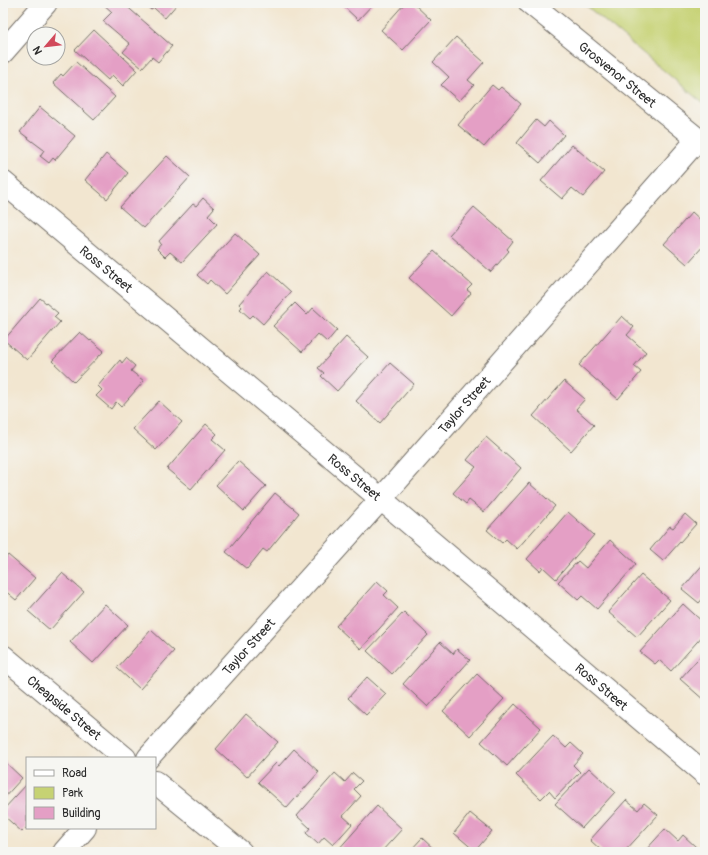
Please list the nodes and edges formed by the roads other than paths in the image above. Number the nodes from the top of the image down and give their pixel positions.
1 (46, 3) edge
2 (530, 3) edge
3 (3, 52) edge
4 (702, 142) edge
5 (3, 182) edge
6 (381, 499) junction
7 (3, 656) edge
8 (124, 757) edge
9 (149, 757) edge
10 (705, 774) edge
11 (156, 783) edge
12 (84, 829) edge
13 (64, 852) edge
14 (240, 852) edge

1 - 3 street
2 - 4 street, Grosvenor Street
4 - 6 street, Taylor Street
5 - 6 street, Ross Street
6 - 9 street, Taylor Street
6 - 10 street, Ross Street
7 - 8 street, Cheapside Street
11 - 14 street
12 - 13 street

